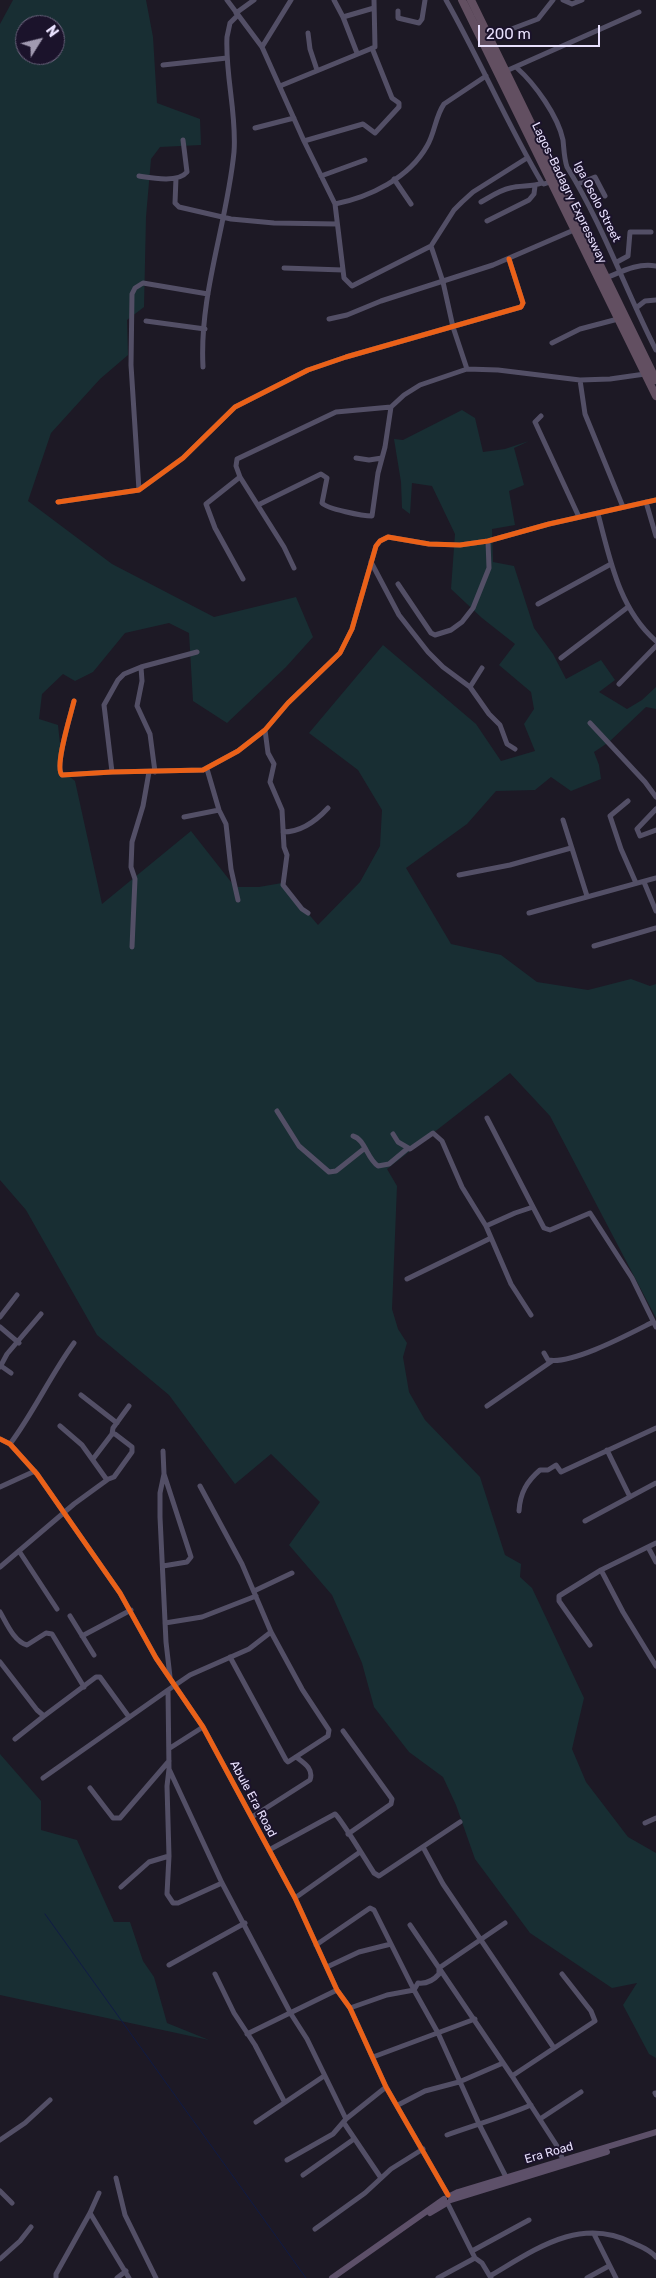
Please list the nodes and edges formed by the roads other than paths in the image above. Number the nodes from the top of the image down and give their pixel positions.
1 (227, 0) edge
2 (254, 0) edge
3 (292, 0) edge
4 (334, 0) edge
5 (374, 0) edge
6 (425, 0) edge
7 (446, 0) edge
8 (462, 0) edge
9 (553, 0) edge
10 (563, 0) edge
11 (582, 0) edge
12 (473, 1) edge
13 (374, 8) junction
14 (398, 11) dead end
15 (639, 12) dead end
16 (237, 14) junction
17 (344, 17) junction
18 (308, 32) dead end
19 (488, 35) junction
20 (262, 47) junction
21 (372, 48) junction
22 (357, 53) junction
23 (227, 58) junction
24 (163, 65) dead end
25 (517, 68) junction
26 (317, 70) junction
27 (506, 71) junction
28 (486, 76) junction
29 (280, 86) junction
30 (294, 118) junction
31 (255, 128) dead end
32 (183, 140) dead end
33 (304, 141) junction
34 (527, 158) junction
35 (365, 160) dead end
36 (567, 167) junction
37 (554, 172) junction
38 (139, 176) dead end
39 (321, 176) junction
40 (176, 178) junction
41 (394, 180) junction
42 (546, 182) junction
43 (578, 184) junction
44 (535, 186) junction
45 (605, 196) dead end
46 (481, 202) dead end
47 (335, 204) junction
48 (411, 204) dead end
49 (225, 218) junction
50 (487, 222) dead end
51 (337, 224) junction
52 (574, 230) junction
53 (651, 232) dead end
54 (431, 246) junction
55 (509, 259) junction
56 (617, 262) junction
57 (656, 266) edge
58 (284, 268) dead end
59 (343, 270) junction
60 (620, 272) junction
61 (606, 278) junction
62 (443, 282) junction
63 (208, 294) junction
64 (656, 300) edge
65 (636, 308) junction
66 (329, 318) dead end
67 (618, 319) junction
68 (146, 321) dead end
69 (452, 327) junction
70 (205, 328) junction
71 (552, 343) dead end
72 (656, 350) edge
73 (203, 367) dead end
74 (468, 369) junction
75 (651, 371) edge
76 (580, 380) junction
77 (656, 380) edge
78 (656, 396) edge
79 (391, 407) junction
80 (541, 416) dead end
81 (356, 458) dead end
82 (382, 458) junction
83 (240, 477) junction
84 (139, 490) junction
85 (656, 500) edge
86 (58, 502) dead end
87 (646, 502) junction
88 (258, 505) junction
89 (623, 507) junction
90 (598, 514) junction
91 (579, 517) junction
92 (656, 536) edge
93 (488, 541) junction
94 (370, 561) junction
95 (611, 564) junction
96 (294, 568) dead end
97 (243, 579) dead end
98 (398, 584) dead end
99 (538, 604) dead end
100 (628, 607) junction
101 (656, 641) edge
102 (656, 646) edge
103 (197, 652) dead end
104 (561, 658) dead end
105 (141, 667) junction
106 (482, 668) dead end
107 (619, 684) dead end
108 (470, 687) junction
109 (74, 701) dead end
110 (590, 723) dead end
111 (265, 730) junction
112 (515, 749) dead end
113 (207, 769) junction
114 (112, 772) junction
115 (152, 772) junction
116 (656, 797) edge
117 (628, 802) dead end
118 (328, 808) dead end
119 (656, 809) edge
120 (219, 810) junction
121 (184, 817) dead end
122 (563, 820) dead end
123 (656, 830) edge
124 (283, 832) junction
125 (571, 848) junction
126 (459, 874) dead end
127 (656, 878) edge
128 (644, 882) junction
129 (636, 883) junction
130 (586, 896) junction
131 (238, 900) dead end
132 (656, 911) edge
133 (308, 913) dead end
134 (529, 913) dead end
135 (656, 928) edge
136 (132, 946) dead end
137 (594, 946) dead end
138 (277, 1111) dead end
139 (486, 1118) dead end
140 (392, 1134) dead end
141 (353, 1136) dead end
142 (364, 1148) junction
143 (407, 1149) junction
144 (533, 1207) junction
145 (486, 1226) junction
146 (492, 1238) junction
147 (407, 1279) dead end
148 (17, 1295) dead end
149 (41, 1314) dead end
150 (531, 1314) dead end
151 (0, 1317) edge
152 (655, 1324) edge
153 (0, 1327) edge
154 (19, 1342) junction
155 (74, 1343) dead end
156 (544, 1353) dead end
157 (552, 1361) junction
158 (0, 1367) edge
159 (11, 1373) dead end
160 (81, 1395) dead end
161 (129, 1406) dead end
162 (487, 1406) dead end
163 (117, 1424) junction
164 (60, 1426) dead end
165 (656, 1428) edge
166 (112, 1434) junction
167 (0, 1439) edge
168 (10, 1444) junction
169 (607, 1450) junction
170 (163, 1452) dead end
171 (93, 1459) junction
172 (35, 1471) junction
173 (164, 1474) junction
174 (106, 1480) junction
175 (656, 1483) edge
176 (200, 1486) dead end
177 (0, 1487) edge
178 (630, 1498) junction
179 (519, 1510) dead end
180 (64, 1514) junction
181 (585, 1521) dead end
182 (656, 1543) edge
183 (648, 1547) junction
184 (19, 1551) junction
185 (656, 1562) edge
186 (163, 1566) junction
187 (0, 1568) edge
188 (601, 1570) junction
189 (292, 1573) dead end
190 (255, 1594) junction
191 (57, 1609) dead end
192 (131, 1610) junction
193 (0, 1612) edge
194 (70, 1616) dead end
195 (165, 1623) junction
196 (270, 1632) junction
197 (82, 1636) junction
198 (590, 1645) dead end
199 (94, 1655) dead end
200 (230, 1658) junction
201 (0, 1662) edge
202 (656, 1666) edge
203 (170, 1679) junction
204 (175, 1686) junction
205 (84, 1687) junction
206 (168, 1690) junction
207 (44, 1716) junction
208 (129, 1717) junction
209 (203, 1727) junction
210 (343, 1731) dead end
211 (15, 1738) dead end
212 (170, 1748) junction
213 (296, 1757) junction
214 (170, 1760) junction
215 (169, 1769) junction
216 (43, 1778) dead end
217 (90, 1788) dead end
218 (252, 1816) junction
219 (656, 1818) edge
220 (460, 1822) dead end
221 (645, 1823) dead end
222 (348, 1834) junction
223 (423, 1847) junction
224 (269, 1850) junction
225 (360, 1852) junction
226 (169, 1856) junction
227 (222, 1883) junction
228 (121, 1887) dead end
229 (295, 1898) junction
230 (245, 1923) junction
231 (505, 1923) dead end
232 (410, 1925) dead end
233 (480, 1940) junction
234 (391, 1944) junction
235 (316, 1945) junction
236 (168, 1965) dead end
237 (327, 1967) junction
238 (439, 1968) junction
239 (215, 1974) dead end
240 (562, 1974) dead end
241 (337, 1990) junction
242 (414, 1990) junction
243 (350, 2008) junction
244 (291, 2014) junction
245 (475, 2019) junction
246 (438, 2032) junction
247 (247, 2034) junction
248 (554, 2048) junction
249 (373, 2057) junction
250 (503, 2062) junction
251 (324, 2076) junction
252 (512, 2076) junction
253 (459, 2082) junction
254 (386, 2087) junction
255 (581, 2092) dead end
256 (50, 2100) dead end
257 (284, 2101) junction
258 (398, 2105) junction
259 (531, 2105) junction
260 (540, 2119) junction
261 (345, 2121) junction
262 (256, 2122) dead end
263 (480, 2126) junction
264 (656, 2132) edge
265 (448, 2135) dead end
266 (656, 2136) edge
267 (354, 2139) junction
268 (0, 2140) edge
269 (423, 2149) junction
270 (287, 2160) dead end
271 (563, 2160) junction
272 (304, 2175) dead end
273 (506, 2177) junction
274 (116, 2178) dead end
275 (381, 2178) junction
276 (0, 2191) edge
277 (99, 2193) dead end
278 (448, 2200) junction
279 (12, 2203) dead end
280 (90, 2213) junction
281 (529, 2220) dead end
282 (31, 2227) dead end
283 (315, 2229) dead end
284 (594, 2234) junction
285 (472, 2251) junction
286 (475, 2258) junction
287 (656, 2258) edge
288 (0, 2259) edge
289 (609, 2266) junction
290 (126, 2271) junction
291 (491, 2277) edge
292 (56, 2278) edge
293 (117, 2278) edge
294 (129, 2278) edge
295 (156, 2278) edge
296 (332, 2278) edge
297 (340, 2278) edge
298 (438, 2278) edge
299 (587, 2278) edge
300 (616, 2278) edge

1 - 16 street
2 - 16 street
3 - 20 street
4 - 17 street
5 - 13 street
6 - 14 street
7 - 28 street
8 - 42 highway, Lagos-Badagry Expressway
9 - 19 street
10 - 11 street
12 - 19 highway, Lagos-Badagry Expressway
13 - 17 street
13 - 21 street
15 - 25 street
16 - 20 street
16 - 23 street
17 - 22 street
18 - 26 street
19 - 27 highway, Lagos-Badagry Expressway
20 - 29 street
21 - 22 street
21 - 33 street
22 - 26 street
23 - 24 street
23 - 49 street
25 - 27 street
25 - 36 street, Iga Osolo Street
26 - 29 street
27 - 37 highway, Lagos-Badagry Expressway
28 - 34 street
28 - 41 street
29 - 30 street
30 - 31 street
30 - 33 street
32 - 40 street
33 - 39 street
34 - 42 street
34 - 54 street
35 - 39 street
36 - 37 street
36 - 43 street, Iga Osolo Street
37 - 61 highway, Lagos-Badagry Expressway
38 - 40 street
39 - 47 street
40 - 49 street
41 - 47 street
41 - 48 street
42 - 44 street
42 - 52 highway, Lagos-Badagry Expressway
43 - 45 street
43 - 56 street, Iga Osolo Street
44 - 46 street
44 - 50 street
47 - 51 street
49 - 51 street
49 - 63 street
51 - 59 street
52 - 55 street
52 - 67 highway, Lagos-Badagry Expressway
53 - 56 street
54 - 59 street
54 - 62 street
55 - 62 street
55 - 69 street
56 - 60 street, Iga Osolo Street
57 - 60 street
58 - 59 street
60 - 61 street
60 - 65 street, Iga Osolo Street
61 - 75 highway, Lagos-Badagry Expressway
62 - 66 street
62 - 69 street
63 - 70 street
63 - 84 street
64 - 65 street
65 - 72 street, Iga Osolo Street
67 - 71 street
67 - 75 highway, Lagos-Badagry Expressway
68 - 70 street
69 - 74 street
69 - 84 street
70 - 73 street
74 - 76 street
74 - 79 street
75 - 76 street
75 - 77 highway, Lagos-Badagry Expressway
75 - 78 highway, Lagos-Badagry Expressway
76 - 89 street
79 - 82 street
79 - 83 street
80 - 91 street
81 - 82 street
82 - 88 street
83 - 88 street
83 - 97 street
84 - 86 street
85 - 87 street
87 - 89 street
87 - 92 street
88 - 96 street
89 - 90 street
90 - 91 street
90 - 95 street
91 - 93 street
93 - 94 street
93 - 98 street
94 - 108 street
94 - 111 street
95 - 99 street
95 - 100 street
100 - 101 street
100 - 104 street
102 - 107 street
103 - 105 street
105 - 114 street
105 - 115 street
106 - 108 street
108 - 112 street
109 - 114 street
110 - 116 street
111 - 113 street
111 - 124 street
113 - 115 street
113 - 120 street
114 - 115 street
115 - 136 street
117 - 129 street
118 - 124 street
119 - 123 street
120 - 121 street
120 - 131 street
122 - 125 street
124 - 133 street
125 - 126 street
125 - 130 street
127 - 128 street
128 - 129 street
128 - 132 street
129 - 130 street
130 - 134 street
135 - 137 street
138 - 142 street
139 - 144 street
140 - 143 street
141 - 142 street
142 - 143 street
143 - 145 street
144 - 145 street
144 - 152 street
145 - 146 street
146 - 147 street
146 - 150 street
148 - 151 street
149 - 154 street
152 - 157 street
153 - 154 street
154 - 158 street
155 - 168 street
156 - 157 street
157 - 162 street
158 - 159 street
160 - 163 street
161 - 163 street
163 - 166 street
164 - 171 street
165 - 169 street
166 - 171 street
166 - 174 street
167 - 168 street, Abule Era Road
168 - 172 street, Abule Era Road
169 - 178 street
169 - 179 street
170 - 173 street
171 - 174 street
172 - 177 street
172 - 180 street, Abule Era Road
173 - 186 street
173 - 186 street
174 - 180 street
175 - 178 street
176 - 190 street
178 - 181 street
180 - 184 street
180 - 192 street, Abule Era Road
182 - 183 street
183 - 185 street
183 - 188 street
184 - 187 street
184 - 191 street
186 - 195 street
188 - 198 street
188 - 202 street
189 - 190 street
190 - 195 street
190 - 196 street
192 - 197 street
192 - 203 street, Abule Era Road
193 - 205 street
194 - 197 street
195 - 203 street
196 - 200 street
196 - 213 street
197 - 199 street
200 - 204 street
200 - 213 street
201 - 207 street
203 - 204 street, Abule Era Road
204 - 206 street
204 - 209 street, Abule Era Road
205 - 207 street
205 - 208 street
206 - 208 street
206 - 212 street
207 - 211 street
208 - 216 street
209 - 212 street
209 - 218 street, Abule Era Road
210 - 222 street
212 - 214 street
213 - 218 street
214 - 215 street
214 - 217 street
215 - 226 street
215 - 227 street
218 - 224 street, Abule Era Road
219 - 221 street
220 - 223 street
222 - 224 street
222 - 225 street
223 - 225 street
223 - 233 street
224 - 229 street, Abule Era Road
225 - 229 street
226 - 227 street
226 - 228 street
227 - 230 street
229 - 235 street, Abule Era Road
230 - 236 street
230 - 244 street
231 - 233 street
232 - 238 street
233 - 238 street
233 - 248 street
234 - 235 street
234 - 237 street
234 - 242 street
235 - 237 street, Abule Era Road
237 - 241 street, Abule Era Road
238 - 242 street
238 - 245 street
239 - 247 street
240 - 248 street
241 - 243 street, Abule Era Road
241 - 244 street
242 - 243 street
242 - 246 street
243 - 249 street, Abule Era Road
244 - 247 street
244 - 251 street
245 - 246 street
245 - 250 street
246 - 249 street
246 - 253 street
247 - 257 street
248 - 252 street
249 - 254 street, Abule Era Road
250 - 252 street
250 - 253 street
251 - 257 street
251 - 261 street
252 - 259 street
253 - 258 street
253 - 263 street
254 - 258 street, Abule Era Road
254 - 261 street
255 - 260 street
256 - 268 street
257 - 262 street
258 - 269 street, Abule Era Road
259 - 260 street
259 - 263 street
260 - 271 street
261 - 267 street
261 - 270 street
263 - 265 street
263 - 273 street
264 - 271 main road, Era Road
266 - 278 main road
267 - 272 street
267 - 275 street
269 - 275 street
269 - 278 street, Abule Era Road
271 - 273 main road, Era Road
273 - 278 main road, Era Road
274 - 295 street
275 - 283 street
276 - 279 street
277 - 280 street
278 - 285 street, Abule Era Road
278 - 296 main road
278 - 297 main road
280 - 290 street
280 - 292 street
281 - 285 street
282 - 288 street
284 - 287 street
284 - 289 street
284 - 291 street
285 - 286 street, Abule Era Road
286 - 291 street, Abule Era Road
286 - 298 street
289 - 299 street
289 - 300 street
290 - 293 street
290 - 294 street

